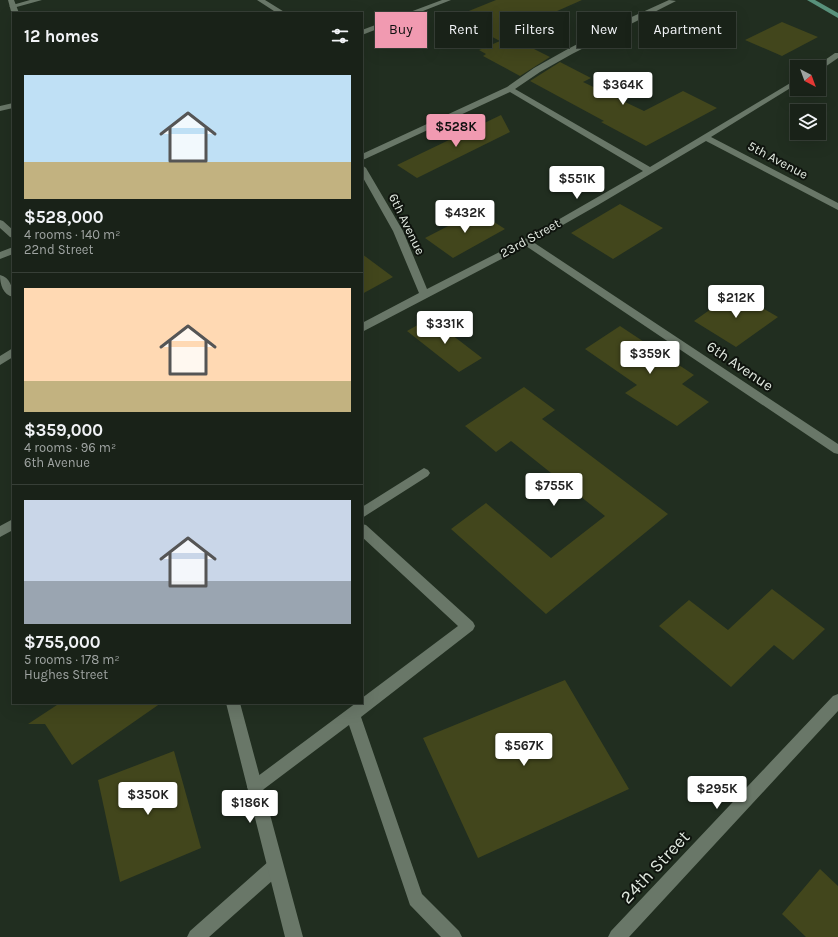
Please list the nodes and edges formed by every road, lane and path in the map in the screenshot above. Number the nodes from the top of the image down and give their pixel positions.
1 (39, 0) edge
2 (260, 0) edge
3 (448, 0) edge
4 (810, 0) edge
5 (673, 1) edge
6 (13, 6) edge
7 (280, 12) edge
8 (838, 16) edge
9 (363, 33) edge
10 (838, 55) edge
11 (826, 63) edge
12 (790, 85) edge
13 (510, 89) junction
14 (12, 105) edge
15 (0, 109) edge
16 (705, 137) junction
17 (363, 157) edge
18 (363, 170) edge
19 (650, 171) junction
20 (838, 206) edge
21 (0, 223) edge
22 (12, 235) edge
23 (526, 242) junction
24 (12, 250) edge
25 (0, 256) edge
26 (0, 278) edge
27 (12, 293) edge
28 (424, 294) junction
29 (363, 327) edge
30 (12, 353) edge
31 (0, 361) edge
32 (838, 450) edge
33 (424, 473) dead end
34 (363, 513) edge
35 (12, 525) edge
36 (363, 530) edge
37 (0, 532) edge
38 (838, 701) edge
39 (233, 704) edge
40 (353, 714) junction
41 (255, 787) junction
42 (275, 867) junction
43 (196, 937) edge
44 (294, 937) edge
45 (453, 937) edge
46 (617, 937) edge

1 - 6 street
2 - 7 street
3 - 9 street
4 - 8 main road
5 - 13 street
10 - 11 street
12 - 16 street, 23rd Street
13 - 17 street
13 - 19 street
14 - 15 street
16 - 19 street, 23rd Street
16 - 20 street, 5th Avenue
18 - 28 street, 6th Avenue
19 - 23 street, 23rd Street
21 - 22 street
23 - 28 street, 23rd Street
23 - 32 street, 6th Avenue
24 - 25 street
26 - 27 street
28 - 29 street, 23rd Street
30 - 31 street
33 - 34 street
35 - 37 street
36 - 40 street
38 - 46 street, 24th Street
39 - 41 street
40 - 41 street
40 - 45 street
41 - 42 street
42 - 43 street
42 - 44 street

